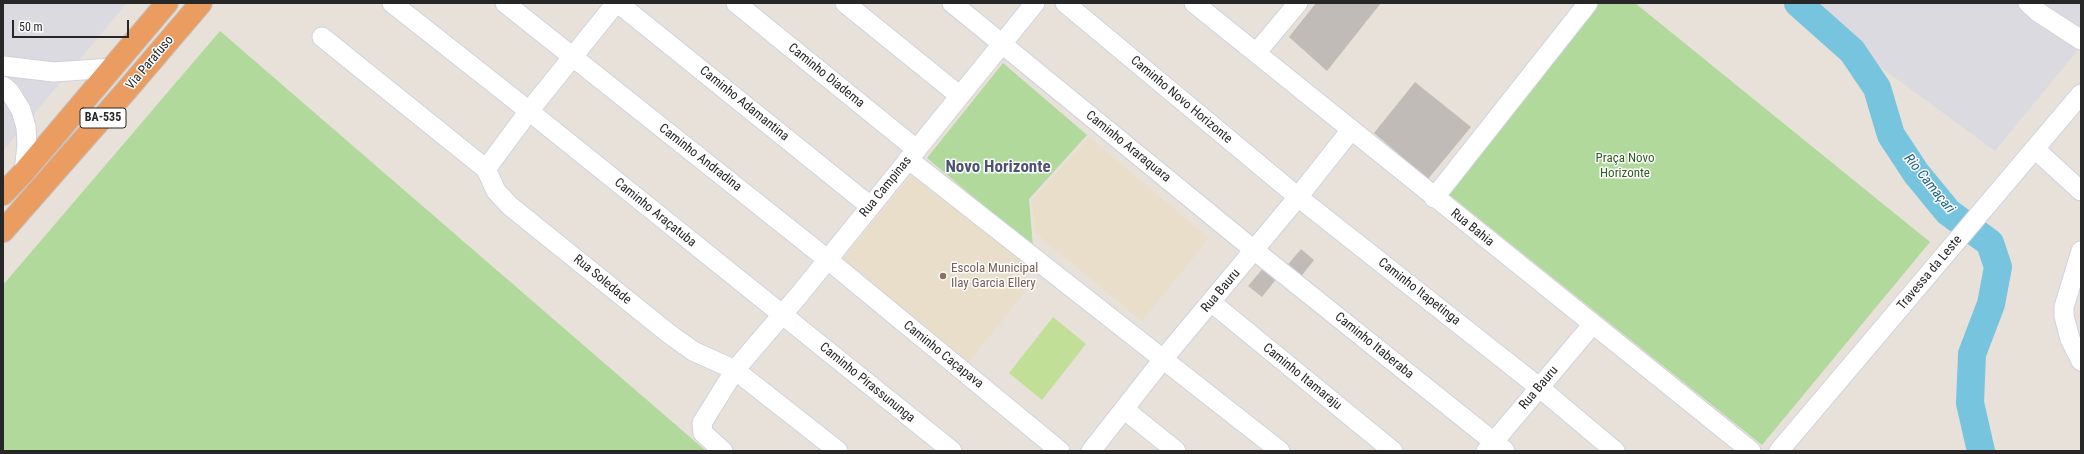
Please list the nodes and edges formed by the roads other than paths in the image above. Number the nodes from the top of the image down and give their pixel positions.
1 (167, 3) edge
2 (201, 3) edge
3 (392, 3) edge
4 (505, 3) edge
5 (617, 3) edge
6 (736, 3) edge
7 (845, 3) edge
8 (952, 3) edge
9 (1035, 3) edge
10 (1065, 3) edge
11 (1194, 3) edge
12 (1298, 3) edge
13 (1588, 3) edge
14 (2028, 3) edge
15 (322, 36) dead end
16 (2081, 40) edge
17 (1002, 44) junction
18 (1256, 53) junction
19 (573, 58) junction
20 (3, 66) edge
21 (112, 68) junction
22 (3, 86) edge
23 (2081, 94) edge
24 (960, 96) junction
25 (529, 111) junction
26 (1350, 130) junction
27 (2035, 149) junction
28 (912, 154) junction
29 (486, 169) junction
30 (24, 172) junction
31 (2081, 192) edge
32 (3, 194) edge
33 (1298, 197) junction
34 (1434, 198) junction
35 (870, 206) junction
36 (3, 231) edge
37 (1254, 250) junction
38 (2081, 251) edge
39 (827, 259) junction
40 (1211, 302) junction
41 (781, 314) junction
42 (1592, 325) junction
43 (1164, 358) junction
44 (2081, 361) edge
45 (735, 370) junction
46 (1540, 388) junction
47 (1124, 409) junction
48 (1495, 448) edge
49 (723, 451) edge
50 (838, 451) edge
51 (952, 451) edge
52 (1060, 451) edge
53 (1091, 451) edge
54 (1176, 451) edge
55 (1280, 451) edge
56 (1393, 451) edge
57 (1615, 451) edge
58 (1751, 451) edge
59 (1779, 451) edge

1 - 21 highway, Via Parafuso / BA-535
2 - 36 highway, Via Parafuso / BA-535
3 - 25 street, Caminho Araçatuba
4 - 19 street, Caminho Andradina
5 - 19 street
5 - 35 street, Caminho Adamantina
6 - 28 street, Caminho Diadema
7 - 24 street
8 - 17 street, Caminho Araraquara
9 - 17 street, Rua Campinas
10 - 33 street, Caminho Novo Horizonte
11 - 18 street, Rua Bahia
12 - 18 street
13 - 34 street
14 - 16 street
15 - 29 street
17 - 24 street, Rua Campinas
17 - 37 street, Caminho Araraquara
18 - 26 street, Rua Bahia
19 - 25 street
19 - 39 street, Caminho Andradina
20 - 21 street
21 - 30 highway, Via Parafuso / BA-535
22 - 30 street
23 - 27 street, Travessa da Leste
24 - 28 street, Rua Campinas
25 - 29 street
25 - 41 street, Caminho Araçatuba
26 - 33 street, Rua Bauru
26 - 34 street, Rua Bahia
27 - 31 street
27 - 59 street, Travessa da Leste
28 - 35 street, Rua Campinas
28 - 43 street, Caminho Diadema
29 - 45 street, Rua Soledade
30 - 32 highway, Via Parafuso / BA-535
33 - 37 street, Rua Bauru
33 - 46 street, Caminho Itapetinga
34 - 42 street, Rua Bahia
35 - 39 street, Rua Campinas
37 - 40 street, Rua Bauru
37 - 48 street, Caminho Itaberaba
38 - 44 street
39 - 41 street, Rua Campinas
39 - 52 street, Caminho Caçapava
40 - 43 street, Rua Bauru
40 - 56 street, Caminho Itamaraju
41 - 45 street, Rua Campinas
41 - 51 street, Caminho Pirassununga
42 - 46 street, Rua Bauru
42 - 58 street, Rua Bahia
43 - 47 street, Rua Bauru
43 - 55 street, Caminho Diadema
45 - 49 street, Rua Campinas
45 - 50 street, Rua Soledade
46 - 48 street, Rua Bauru
46 - 57 street, Caminho Itapetinga
47 - 53 street, Rua Bauru
47 - 54 street

